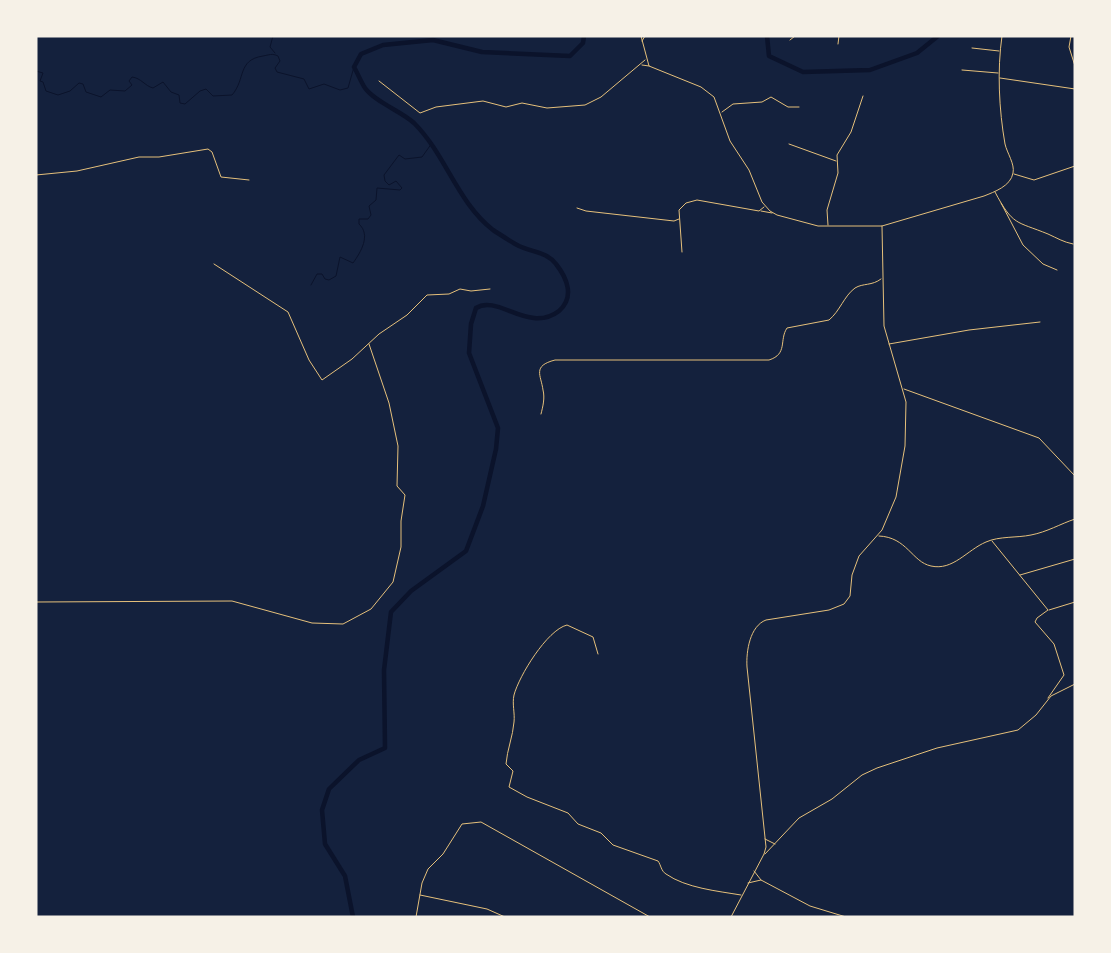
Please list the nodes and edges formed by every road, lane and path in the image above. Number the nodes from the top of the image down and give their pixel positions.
1 (641, 36) edge
2 (645, 36) edge
3 (795, 36) edge
4 (839, 36) edge
5 (1002, 36) edge
6 (1071, 36) edge
7 (790, 40) dead end
8 (1071, 40) junction
9 (641, 41) junction
10 (1073, 42) dead end
11 (838, 44) dead end
12 (972, 48) dead end
13 (1000, 51) junction
14 (646, 59) junction
15 (641, 64) junction
16 (649, 66) junction
17 (1075, 66) edge
18 (962, 70) dead end
19 (998, 73) junction
20 (999, 78) junction
21 (379, 81) dead end
22 (1075, 88) edge
23 (863, 96) dead end
24 (799, 107) dead end
25 (721, 112) junction
26 (788, 144) dead end
27 (837, 161) junction
28 (1075, 166) edge
29 (1014, 174) junction
30 (36, 175) edge
31 (249, 180) dead end
32 (995, 192) junction
33 (1001, 203) junction
34 (765, 206) junction
35 (577, 208) dead end
36 (760, 211) junction
37 (772, 213) junction
38 (680, 218) junction
39 (828, 226) junction
40 (882, 226) junction
41 (1073, 244) dead end
42 (682, 252) dead end
43 (214, 264) dead end
44 (1057, 270) dead end
45 (882, 278) junction
46 (490, 289) dead end
47 (1040, 322) dead end
48 (369, 344) junction
49 (888, 344) junction
50 (903, 389) junction
51 (541, 414) dead end
52 (1075, 476) edge
53 (1075, 519) edge
54 (882, 530) junction
55 (878, 536) junction
56 (888, 537) junction
57 (991, 540) junction
58 (1075, 558) edge
59 (1020, 576) junction
60 (36, 602) edge
61 (1075, 602) edge
62 (1048, 610) junction
63 (598, 654) dead end
64 (1075, 684) edge
65 (1047, 701) junction
66 (765, 838) junction
67 (775, 844) junction
68 (764, 854) junction
69 (754, 870) junction
70 (761, 880) junction
71 (747, 883) junction
72 (420, 895) junction
73 (742, 895) junction
74 (416, 917) edge
75 (504, 917) edge
76 (650, 917) edge
77 (731, 917) edge
78 (846, 917) edge

1 - 9 street
2 - 9 street
3 - 7 street
4 - 11 street
5 - 13 street
6 - 8 street
8 - 10 street
8 - 17 street
9 - 14 street
12 - 13 street
13 - 19 street
14 - 15 street
14 - 16 street
15 - 16 street
15 - 21 street
16 - 25 street
18 - 19 street
19 - 20 street
20 - 22 street
20 - 29 street
23 - 27 street
24 - 25 street
25 - 34 street
26 - 27 street
27 - 39 street
28 - 29 street
29 - 32 street
30 - 31 street
32 - 33 street
32 - 40 street
33 - 41 street
33 - 44 street
34 - 36 street
34 - 37 street
35 - 38 street
36 - 37 street
36 - 38 street
37 - 39 street
38 - 42 street
39 - 40 street
40 - 45 street
43 - 48 street
45 - 49 street
45 - 51 street
46 - 48 street
47 - 49 street
48 - 60 street
49 - 50 street
50 - 52 street
50 - 54 street
53 - 57 street
54 - 55 street
54 - 56 street
55 - 56 street
55 - 66 street
56 - 57 street
57 - 59 street
58 - 59 street
59 - 62 street
61 - 62 street
62 - 65 street
63 - 73 street
64 - 65 street
65 - 67 street
66 - 67 street
66 - 68 street
67 - 68 street
68 - 69 street
69 - 70 street
69 - 71 street
70 - 71 street
70 - 78 street
71 - 73 street
72 - 74 street
72 - 75 street
72 - 76 street
73 - 77 street

